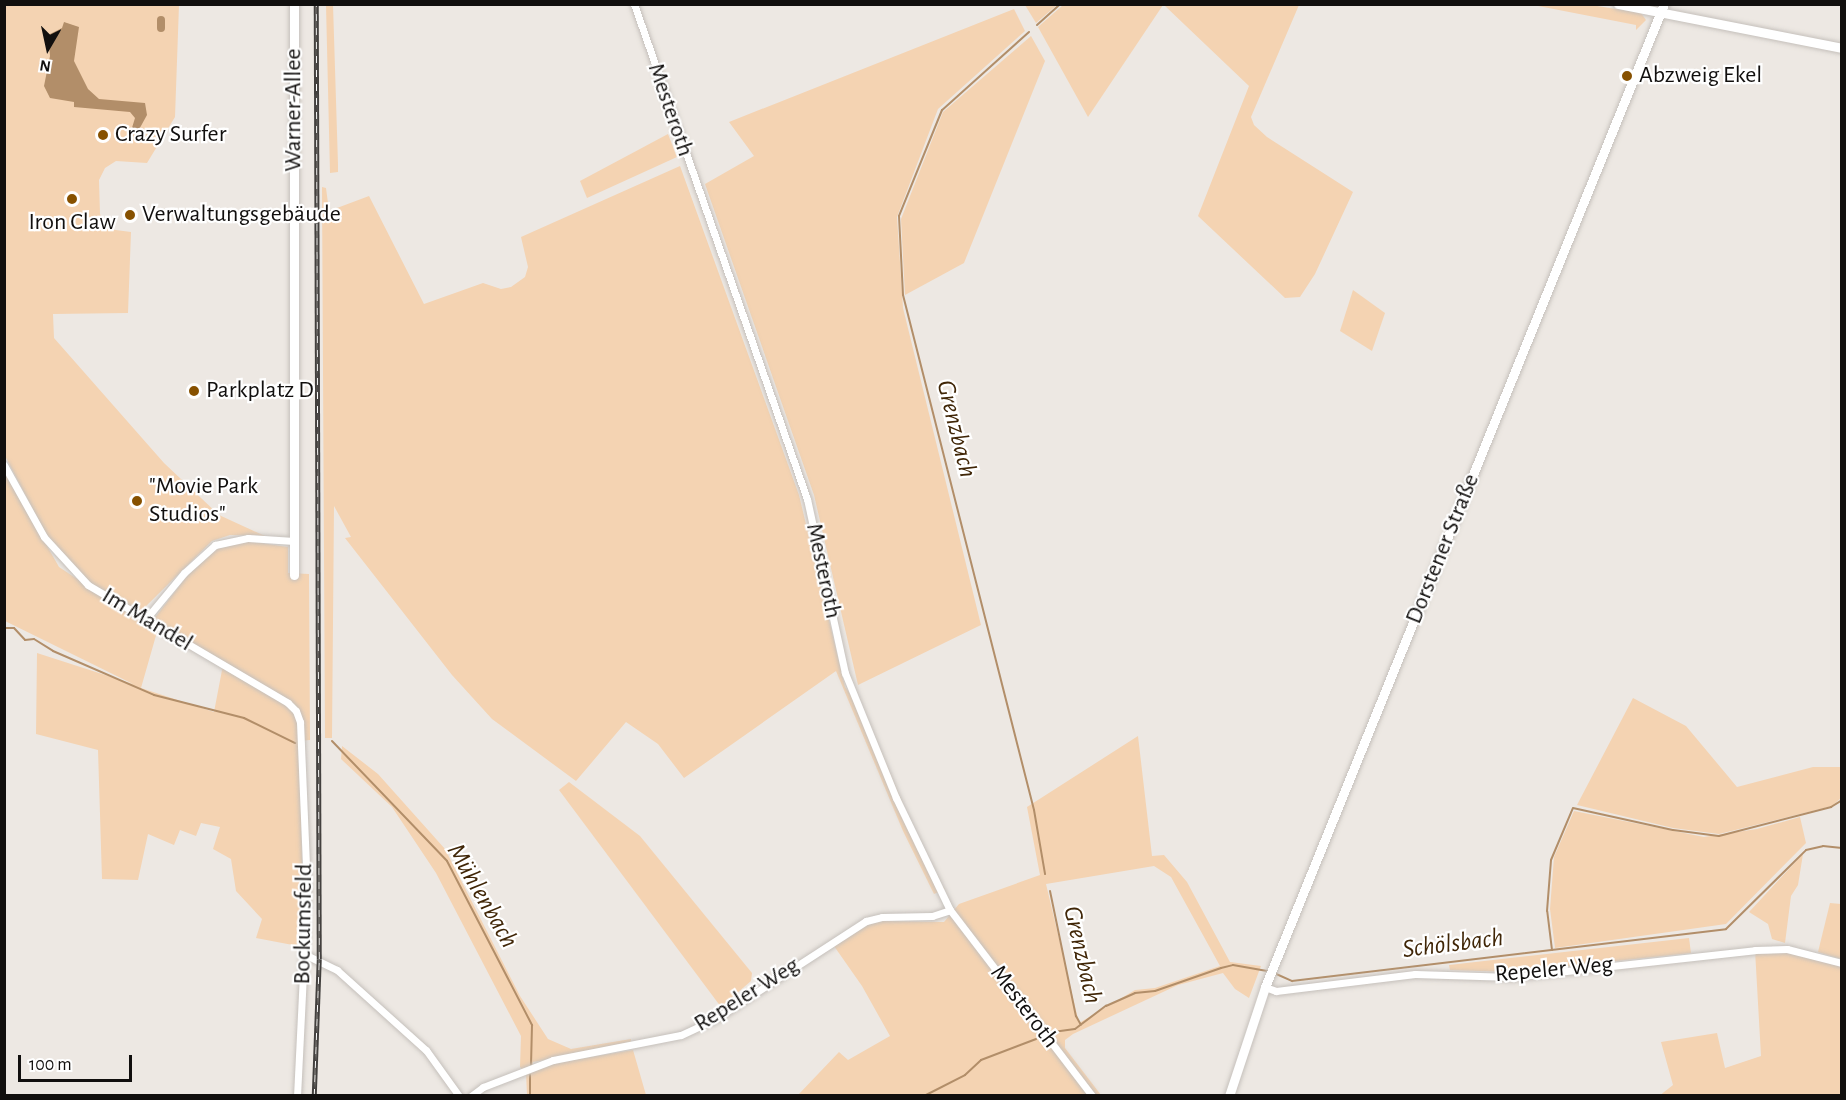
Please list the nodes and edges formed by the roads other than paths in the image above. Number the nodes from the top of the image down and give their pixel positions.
1 (294, 4) edge
2 (634, 4) edge
3 (1618, 4) edge
4 (1663, 8) edge
5 (1842, 48) edge
6 (4, 465) edge
7 (294, 540) junction
8 (294, 575) dead end
9 (145, 620) junction
10 (301, 752) joint
11 (950, 910) junction
12 (304, 954) junction
13 (1842, 963) edge
14 (1267, 982) junction
15 (297, 1095) edge
16 (459, 1095) edge
17 (471, 1095) edge
18 (1092, 1095) edge
19 (1229, 1095) edge

1 - 7 main road, Warner-Allee
2 - 11 street, Mesteroth
3 - 4 main road
4 - 5 main road
4 - 14 main road, Dorstener Straße
6 - 9 street, Im Mandel
7 - 8 main road, Warner-Allee
7 - 9 street
9 - 10 street, Im Mandel
10 - 12 street, Bockumsfeld
11 - 17 street, Repeler Weg
11 - 18 street, Mesteroth
12 - 15 street, Bockumsfeld
12 - 16 street
13 - 14 street, Repeler Weg
14 - 19 main road, Dorstener Straße

